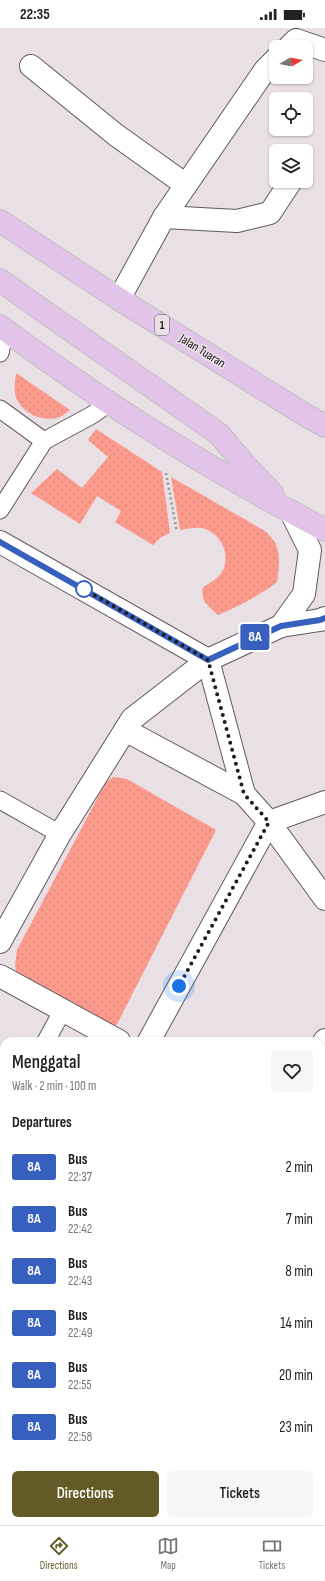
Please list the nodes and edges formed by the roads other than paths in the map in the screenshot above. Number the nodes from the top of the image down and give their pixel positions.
1 (313, 46) edge
2 (325, 50) edge
3 (31, 66) dead end
4 (269, 66) edge
5 (186, 185) junction
6 (286, 188) edge
7 (164, 217) junction
8 (0, 221) edge
9 (0, 280) edge
10 (119, 299) junction
11 (2, 328) edge
12 (0, 353) edge
13 (109, 403) junction
14 (0, 409) edge
15 (325, 426) edge
16 (44, 441) junction
17 (0, 510) edge
18 (291, 512) junction
19 (325, 530) edge
20 (0, 542) edge
21 (325, 618) edge
22 (281, 626) junction
23 (208, 660) junction
24 (125, 730) junction
25 (244, 794) junction
26 (0, 800) edge
27 (325, 802) edge
28 (269, 822) junction
29 (60, 834) junction
30 (325, 899) edge
31 (0, 942) edge
32 (0, 976) edge
33 (63, 1010) junction
34 (48, 1037) edge
35 (112, 1037) edge
36 (151, 1037) edge

1 - 2 street
3 - 5 street
4 - 5 street
5 - 7 street
6 - 7 street
7 - 10 street
8 - 10 main road, Jalan Tuaran / 1
9 - 18 main road
10 - 15 main road, Jalan Tuaran / 1
11 - 12 lane
11 - 13 main road
13 - 16 lane
13 - 18 main road
14 - 16 lane
16 - 17 lane
18 - 19 main road
18 - 22 street
20 - 23 street
21 - 22 street
22 - 23 street
23 - 24 street
23 - 25 street
24 - 25 street
24 - 29 street
25 - 28 street
26 - 29 lane
27 - 28 street
28 - 30 street
28 - 36 street
29 - 31 street
32 - 33 street
33 - 34 lane
33 - 35 street

